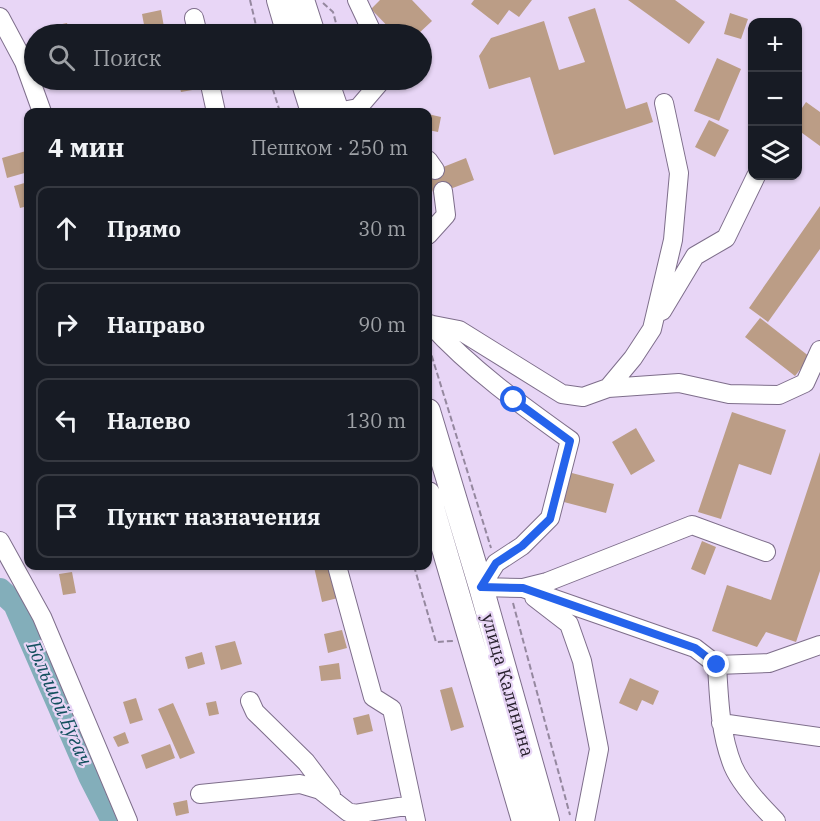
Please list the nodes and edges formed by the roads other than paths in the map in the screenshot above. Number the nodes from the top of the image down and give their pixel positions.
1 (279, 0) edge
2 (302, 0) edge
3 (357, 0) edge
4 (0, 17) edge
5 (297, 24) edge
6 (304, 24) edge
7 (368, 24) edge
8 (24, 62) edge
9 (34, 90) edge
10 (211, 90) edge
11 (306, 90) edge
12 (329, 90) edge
13 (373, 90) edge
14 (664, 103) dead end
15 (41, 108) edge
16 (215, 108) edge
17 (312, 108) edge
18 (336, 108) edge
19 (358, 108) edge
20 (754, 180) edge
21 (443, 191) dead end
22 (432, 231) edge
23 (432, 325) edge
24 (432, 327) edge
25 (652, 329) junction
26 (820, 350) edge
27 (608, 388) junction
28 (432, 424) edge
29 (432, 508) edge
30 (0, 541) edge
31 (766, 552) dead end
32 (339, 570) edge
33 (481, 587) junction
34 (523, 588) junction
35 (820, 645) edge
36 (717, 665) junction
37 (250, 700) dead end
38 (721, 723) junction
39 (820, 737) edge
40 (200, 794) dead end
41 (336, 802) junction
42 (414, 813) edge
43 (128, 821) edge
44 (524, 821) edge
45 (547, 821) edge
46 (585, 821) edge
47 (776, 821) edge

1 - 5 main road
2 - 6 main road
3 - 7 street
4 - 8 street
9 - 15 street
10 - 16 street
11 - 17 main road
12 - 18 main road
13 - 19 street
14 - 25 street
20 - 25 street
21 - 22 street
23 - 27 street
24 - 33 street
25 - 27 street
26 - 27 street
28 - 33 main road, улица Калинина
29 - 44 main road, улица Калинина
30 - 43 street
31 - 34 street
32 - 42 street
33 - 34 street
33 - 45 main road, улица Калинина
34 - 36 street
34 - 46 street
35 - 36 street
36 - 38 street
37 - 41 street
38 - 39 street
38 - 47 street
40 - 41 street
41 - 42 street

